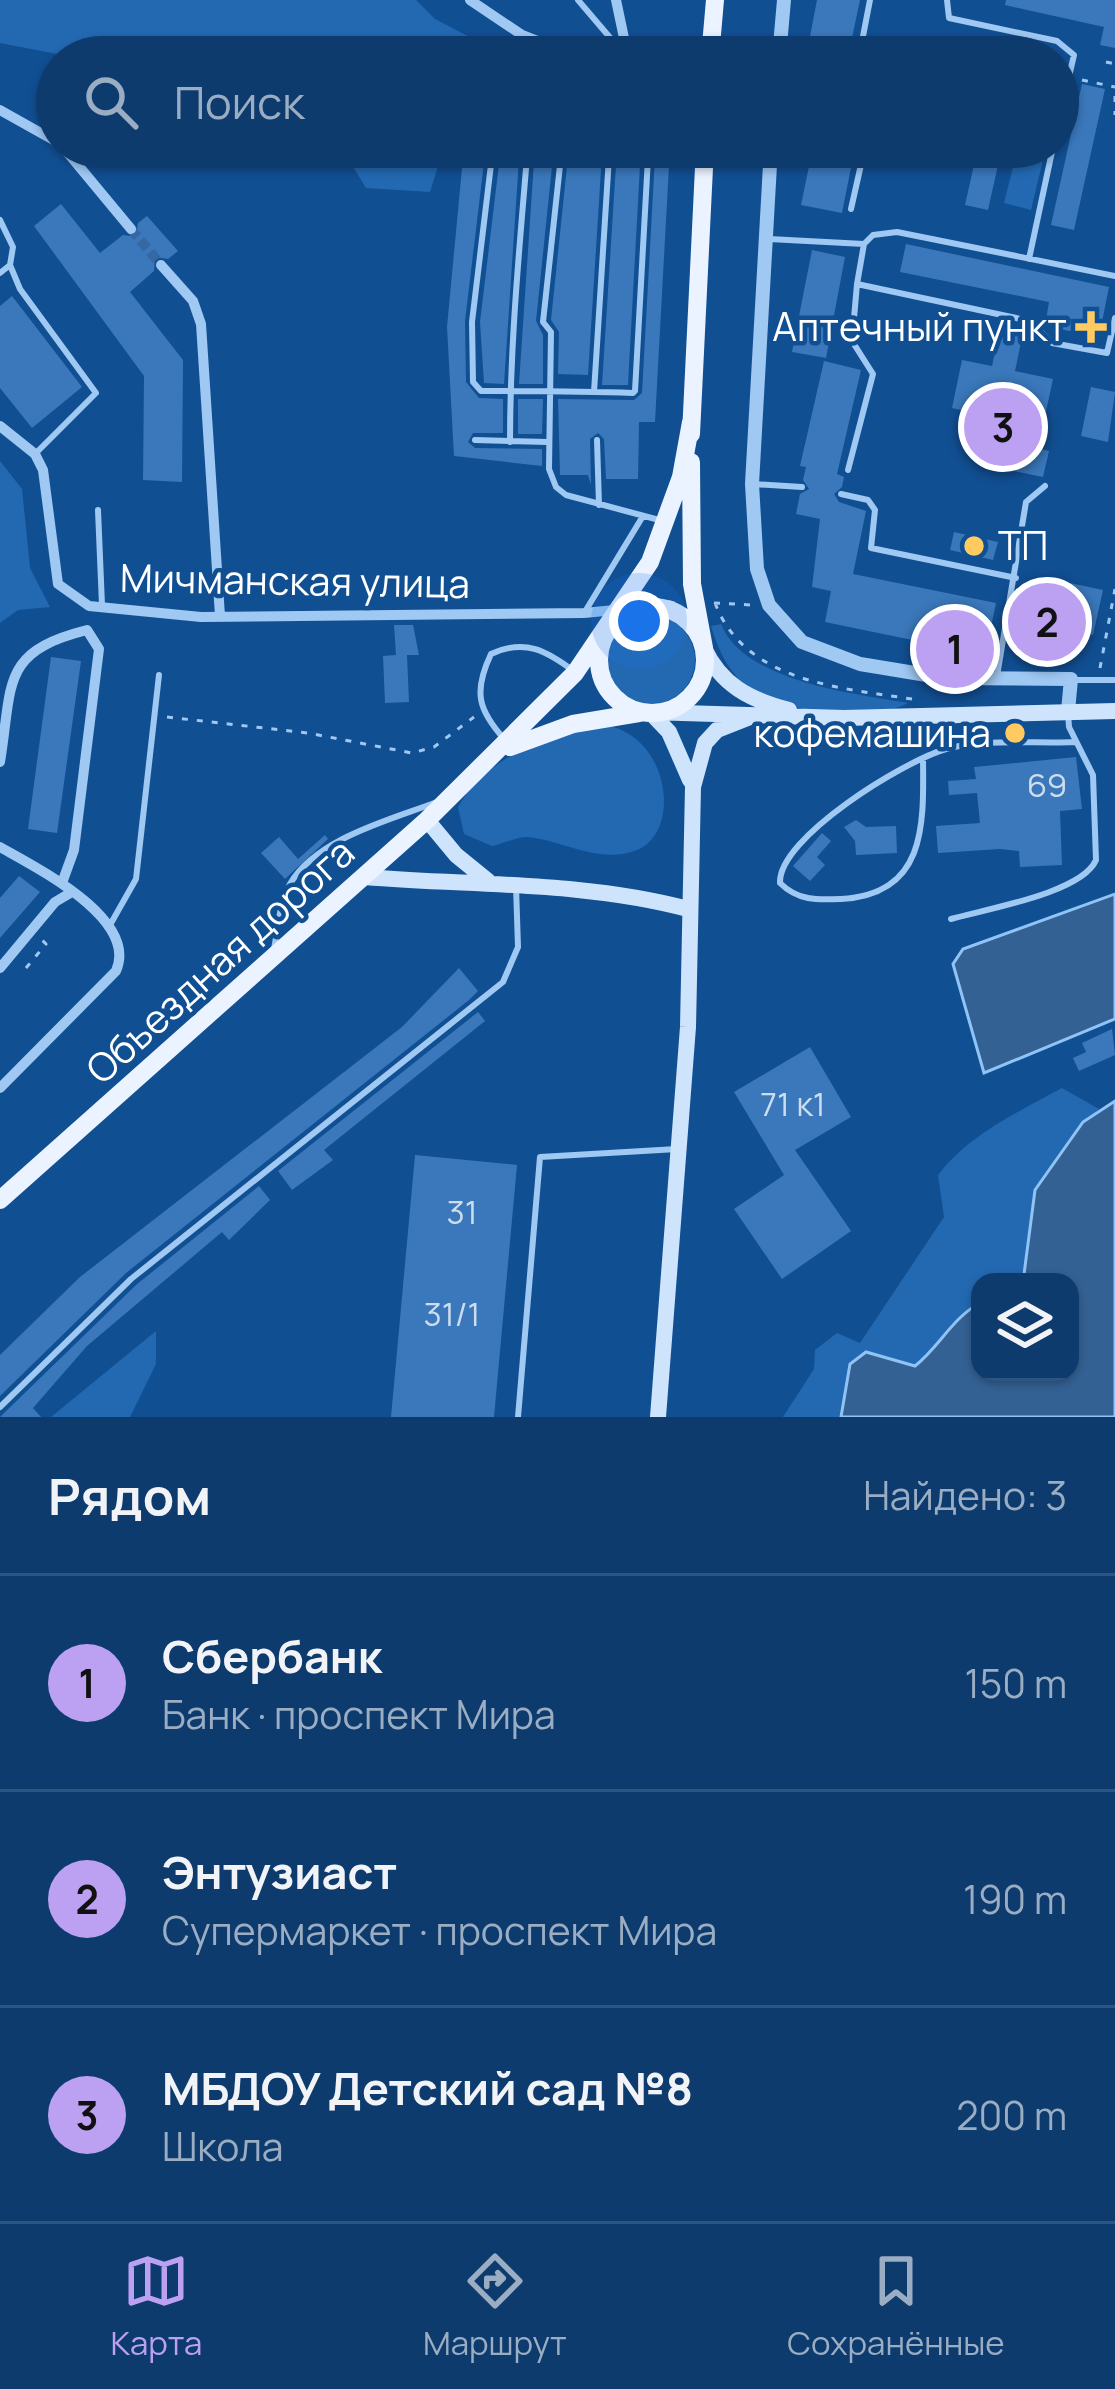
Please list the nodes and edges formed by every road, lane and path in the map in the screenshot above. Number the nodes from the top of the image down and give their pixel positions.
1 (470, 0) edge
2 (578, 0) edge
3 (616, 0) edge
4 (716, 0) edge
5 (784, 0) edge
6 (870, 0) edge
7 (947, 0) edge
8 (525, 36) edge
9 (609, 36) edge
10 (623, 36) edge
11 (712, 36) edge
12 (780, 36) edge
13 (863, 36) edge
14 (1034, 36) edge
15 (1106, 62) dead end
16 (1115, 64) edge
17 (1079, 79) edge
18 (1115, 87) edge
19 (1115, 96) edge
20 (0, 110) edge
21 (1115, 115) edge
22 (36, 131) edge
23 (79, 168) edge
24 (487, 168) edge
25 (526, 168) edge
26 (560, 168) edge
27 (609, 168) edge
28 (645, 168) edge
29 (704, 168) edge
30 (770, 168) edge
31 (860, 168) edge
32 (1048, 168) edge
33 (851, 209) dead end
34 (0, 220) edge
35 (131, 229) tunnel mouth
36 (765, 238) junction
37 (864, 244) junction
38 (1029, 259) junction
39 (10, 265) junction
40 (161, 265) tunnel mouth
41 (0, 273) edge
42 (1115, 276) edge
43 (857, 284) junction
44 (1115, 318) edge
45 (510, 391) junction
46 (549, 392) junction
47 (594, 392) junction
48 (691, 422) junction
49 (0, 426) edge
50 (475, 440) dead end
51 (598, 440) dead end
52 (510, 442) junction
53 (548, 442) junction
54 (35, 454) junction
55 (848, 470) dead end
56 (752, 484) junction
57 (1045, 486) dead end
58 (802, 487) dead end
59 (841, 494) dead end
60 (598, 505) junction
61 (98, 510) dead end
62 (643, 515) junction
63 (667, 522) junction
64 (1016, 578) junction
65 (1115, 589) edge
66 (639, 599) junction
67 (694, 605) junction
68 (769, 605) junction
69 (102, 608) junction
70 (622, 609) junction
71 (584, 613) junction
72 (220, 616) junction
73 (607, 631) junction
74 (704, 648) junction
75 (575, 673) junction
76 (159, 675) dead end
77 (997, 680) junction
78 (1071, 680) junction
79 (1097, 680) junction
80 (1115, 680) edge
81 (1068, 711) junction
82 (1115, 711) edge
83 (481, 712) junction
84 (650, 712) junction
85 (755, 715) junction
86 (954, 715) junction
87 (154, 716) junction
88 (844, 718) junction
89 (508, 742) junction
90 (1075, 742) junction
91 (947, 748) junction
92 (923, 759) junction
93 (0, 762) edge
94 (482, 768) junction
95 (692, 787) junction
96 (452, 796) junction
97 (427, 820) junction
98 (0, 847) edge
99 (365, 877) junction
100 (489, 881) junction
101 (62, 883) junction
102 (516, 886) junction
103 (72, 892) junction
104 (688, 909) junction
105 (951, 919) dead end
106 (110, 925) junction
107 (46, 944) dead end
108 (272, 959) junction
109 (0, 968) edge
110 (26, 968) dead end
111 (0, 1088) edge
112 (681, 1148) junction
113 (0, 1201) edge
114 (0, 1407) edge
115 (518, 1417) edge
116 (658, 1417) edge

1 - 8 street
2 - 9 lane
3 - 10 street
4 - 11 main road
5 - 12 street
6 - 13 lane
7 - 14 lane
15 - 16 path
17 - 18 path
19 - 21 path
20 - 22 street
23 - 35 street
24 - 45 lane
25 - 45 lane
26 - 46 lane
27 - 47 lane
28 - 47 lane
29 - 48 main road
30 - 36 street
31 - 33 lane
32 - 38 lane
34 - 39 lane
36 - 37 lane
36 - 56 street
37 - 38 lane
37 - 43 lane
38 - 42 lane
39 - 41 lane
39 - 54 lane
40 - 72 street
43 - 44 lane
43 - 55 lane
45 - 46 lane
45 - 52 lane
46 - 47 lane
46 - 53 lane
48 - 63 main road
48 - 67 main road
49 - 54 street
50 - 52 lane
51 - 60 lane
52 - 53 lane
53 - 60 lane
54 - 69 street, Мичманская улица
56 - 58 lane
56 - 68 street
57 - 64 lane
59 - 64 lane
60 - 62 lane
61 - 69 lane
62 - 63 lane
62 - 71 lane
63 - 66 main road
64 - 77 lane
65 - 79 path
66 - 67 path
66 - 70 main road
66 - 73 main road
66 - 74 main road
67 - 68 path
67 - 74 main road
68 - 77 street
69 - 72 street, Мичманская улица
70 - 71 street, Мичманская улица
70 - 73 main road
71 - 72 street, Мичманская улица
73 - 75 main road
73 - 84 main road
74 - 84 main road
74 - 88 main road
75 - 83 lane
75 - 89 main road
76 - 87 lane
77 - 78 street
78 - 79 lane
78 - 81 street
79 - 80 lane
81 - 82 main road
81 - 86 main road
81 - 90 lane
83 - 87 path
83 - 89 lane
84 - 85 main road
84 - 94 main road
84 - 95 main road
85 - 88 main road
85 - 95 main road
86 - 88 main road
86 - 91 lane
87 - 106 lane
89 - 94 main road
90 - 91 lane
90 - 105 lane
91 - 92 lane
92 - 92 lane
93 - 101 street
94 - 96 main road, Объездная дорога
95 - 104 main road
96 - 97 main road, Объездная дорога
96 - 108 lane
97 - 99 main road, Объездная дорога
97 - 100 main road
98 - 101 street
99 - 100 main road
99 - 108 main road, Объездная дорога
100 - 102 main road
101 - 103 street
102 - 104 main road
102 - 114 lane
103 - 106 street
103 - 109 street
104 - 112 main road
106 - 111 street
107 - 110 path
108 - 113 main road, Объездная дорога
112 - 115 lane
112 - 116 main road

